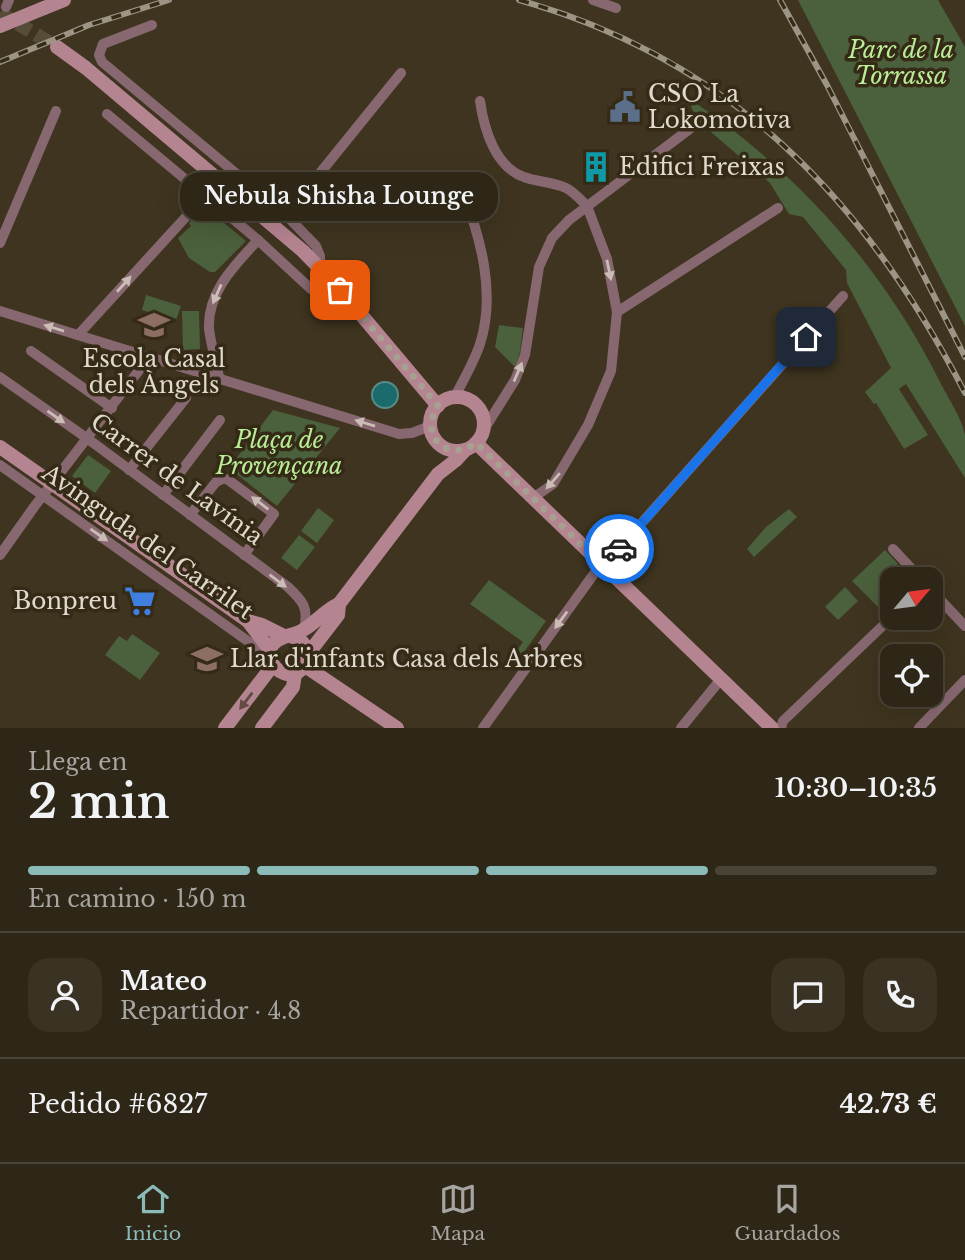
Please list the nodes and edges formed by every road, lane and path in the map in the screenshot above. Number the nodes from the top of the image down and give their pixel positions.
1 (64, 0) edge
2 (593, 0) edge
3 (616, 8) dead end
4 (152, 25) dead end
5 (0, 26) edge
6 (57, 47) tunnel mouth
7 (401, 73) dead end
8 (480, 101) dead end
9 (57, 111) dead end
10 (107, 114) dead end
11 (691, 128) dead end
12 (463, 192) dead end
13 (205, 196) junction
14 (587, 206) junction
15 (778, 208) dead end
16 (286, 215) junction
17 (258, 240) junction
18 (0, 243) edge
19 (320, 268) junction
20 (337, 286) junction
21 (843, 296) dead end
22 (0, 311) edge
23 (617, 312) junction
24 (78, 335) junction
25 (31, 351) dead end
26 (150, 356) junction
27 (0, 377) edge
28 (219, 377) junction
29 (186, 398) dead end
30 (454, 398) junction
31 (438, 406) junction
32 (112, 408) junction
33 (220, 420) dead end
34 (430, 426) junction
35 (88, 439) junction
36 (475, 441) junction
37 (0, 447) edge
38 (443, 447) junction
39 (0, 466) edge
40 (129, 470) junction
41 (438, 474) junction
42 (48, 490) junction
43 (163, 495) junction
44 (533, 498) junction
45 (190, 515) junction
46 (893, 549) dead end
47 (0, 555) edge
48 (244, 555) junction
49 (601, 564) junction
50 (909, 567) edge
51 (943, 603) edge
52 (339, 604) junction
53 (248, 621) junction
54 (965, 626) edge
55 (880, 628) edge
56 (304, 629) junction
57 (287, 636) junction
58 (271, 657) junction
59 (303, 665) junction
60 (721, 679) junction
61 (965, 680) edge
62 (380, 723) edge
63 (225, 728) edge
64 (262, 728) edge
65 (397, 728) edge
66 (483, 728) edge
67 (681, 728) edge
68 (772, 728) edge
69 (781, 728) edge
70 (919, 728) edge

1 - 5 street, bridge
2 - 3 street
4 - 16 street
6 - 19 street
7 - 16 street
8 - 14 street
9 - 18 street
10 - 13 street
11 - 14 street
12 - 30 street
13 - 17 street
24 -> 13 street
14 -> 23 street
36 -> 14 street
15 - 23 street
16 - 19 street
17 - 20 street
17 -> 28 street
19 - 20 street
20 - 31 street
21 - 49 street
24 -> 22 street
23 -> 44 street
24 - 26 street
25 - 32 street
26 - 28 street
26 - 32 street
27 -> 35 street, Carrer de Lavínia
34 -> 28 street
29 - 40 street
30 - 31 street
30 - 36 street
31 - 34 street
32 - 35 street
33 - 43 street
34 - 38 street
35 - 40 street, Carrer de Lavínia
35 - 42 street
36 - 38 street
36 - 41 street
36 - 44 street
37 - 42 street, Avinguda del Carrilet
38 - 41 street
39 - 42 street, Avinguda del Carrilet
40 - 43 street, Carrer de Lavínia
41 - 52 street
42 - 47 street
42 - 53 street, Avinguda del Carrilet
42 -> 58 street, Avinguda del Carrilet
43 - 45 street, Carrer de Lavínia
44 - 49 street
45 - 48 street, Carrer de Lavínia
48 -> 45 street
46 - 50 street
48 -> 56 street, Carrer de Lavínia
49 - 60 street
49 -> 66 street
51 - 54 street
52 - 56 street
52 - 59 street
53 - 57 street
53 - 58 street
55 - 69 street
56 - 57 street
57 - 58 street
57 - 59 street
58 - 59 street
58 -> 63 street
59 - 62 street
59 - 64 street
60 - 67 street
60 - 68 street
61 - 70 street
62 - 65 street

